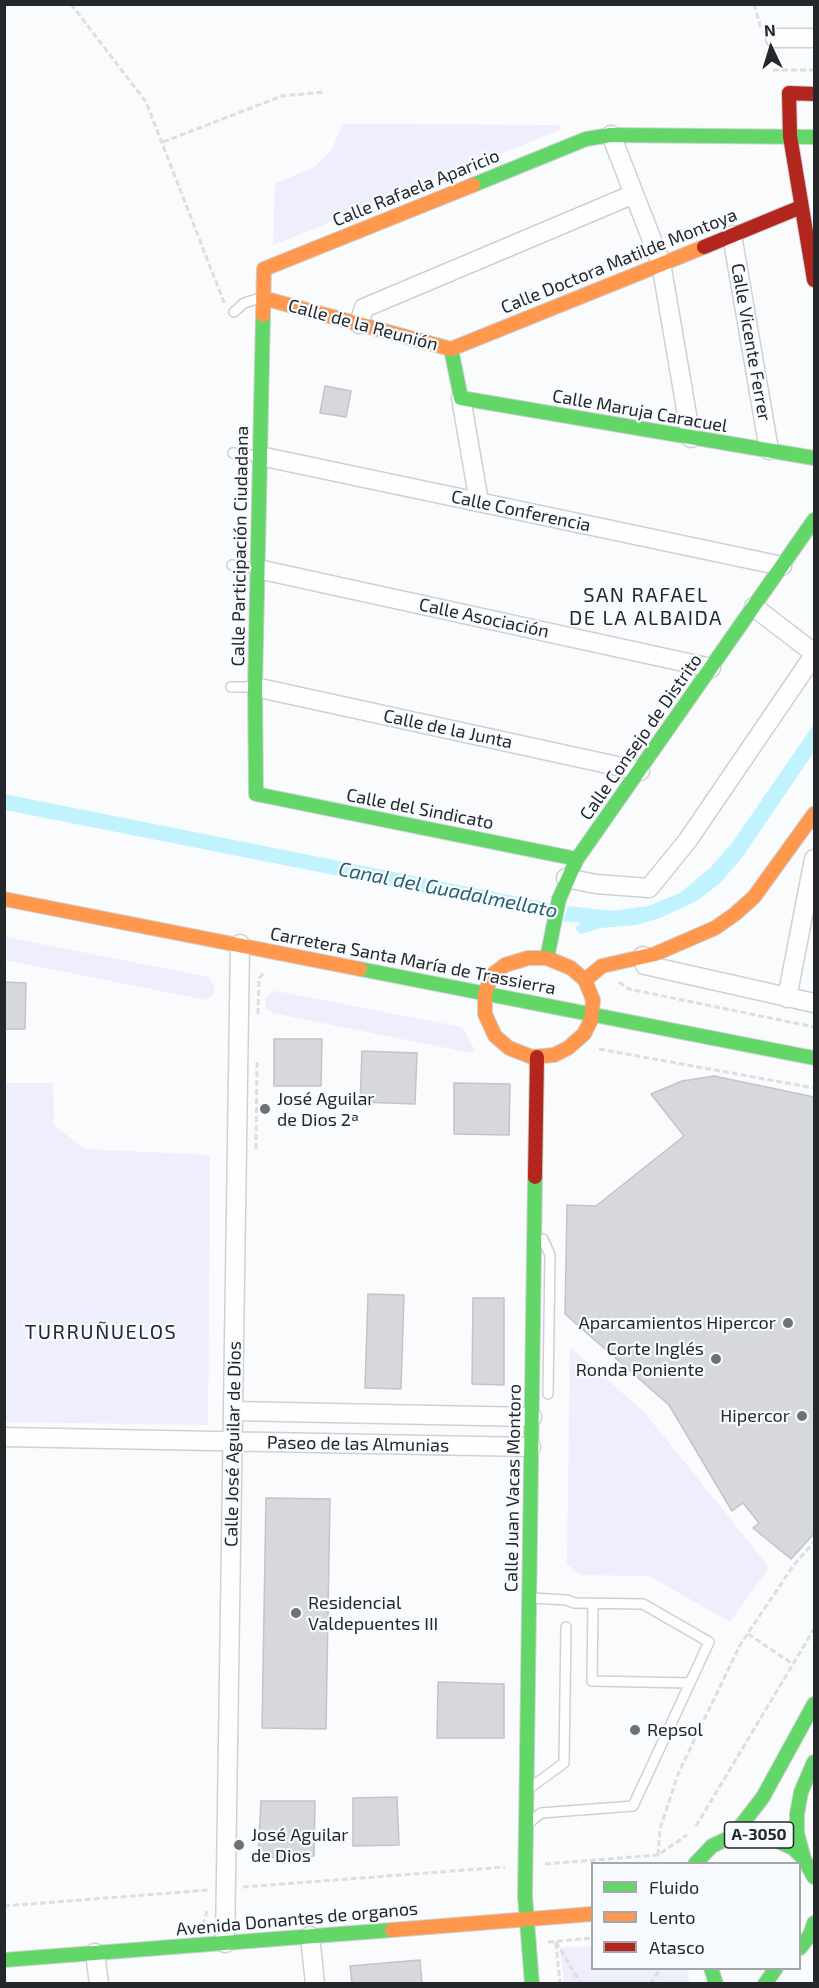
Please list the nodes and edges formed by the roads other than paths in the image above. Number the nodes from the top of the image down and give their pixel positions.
1 (774, 38) road end
2 (814, 38) edge
3 (814, 93) edge
4 (611, 135) junction
5 (790, 136) junction
6 (814, 137) edge
7 (634, 194) junction
8 (801, 207) junction
9 (732, 235) junction
10 (661, 263) junction
11 (814, 280) edge
12 (263, 298) junction
13 (234, 312) road end
14 (359, 324) junction
15 (451, 349) junction
16 (461, 398) junction
17 (691, 438) junction
18 (769, 450) junction
19 (233, 453) dead end
20 (260, 456) junction
21 (814, 458) edge
22 (479, 502) junction
23 (814, 519) edge
24 (232, 565) dead end
25 (782, 566) junction
26 (258, 569) junction
27 (754, 607) junction
28 (814, 654) edge
29 (711, 668) junction
30 (231, 687) dead end
31 (255, 687) junction
32 (640, 771) junction
33 (256, 794) joint
34 (814, 813) edge
35 (794, 845) junction
36 (814, 849) edge
37 (577, 859) junction
38 (814, 859) edge
39 (566, 878) junction
40 (4, 899) edge
41 (240, 945) junction
42 (643, 956) junction
43 (547, 958) junction
44 (585, 980) junction
45 (485, 993) junction
46 (787, 998) junction
47 (814, 1003) edge
48 (592, 1014) junction
49 (537, 1057) junction
50 (814, 1058) edge
51 (536, 1225) junction
52 (548, 1394) dead end
53 (233, 1411) junction
54 (532, 1417) junction
55 (4, 1437) edge
56 (233, 1441) junction
57 (531, 1447) junction
58 (529, 1598) junction
59 (593, 1604) junction
60 (566, 1627) dead end
61 (690, 1683) junction
62 (814, 1704) edge
63 (814, 1762) edge
64 (526, 1791) junction
65 (526, 1826) junction
66 (733, 1836) junction
67 (804, 1859) junction
68 (696, 1862) edge
69 (814, 1877) edge
70 (591, 1914) edge
71 (525, 1919) junction
72 (814, 1923) edge
73 (310, 1936) junction
74 (225, 1943) junction
75 (801, 1947) edge
76 (95, 1953) junction
77 (4, 1960) edge
78 (775, 1970) edge
79 (99, 1983) edge
80 (315, 1983) edge
81 (532, 1983) edge
82 (765, 1983) edge

1 - 2 street
3 - 5 main road
4 - 5 main road
4 - 7 street
4 - 12 main road, Calle Rafaela Aparicio
5 - 6 main road
5 - 8 main road
7 - 10 street
7 - 14 street
8 - 9 main road, Calle Doctora Matilde Montoya
8 - 11 main road
9 - 10 main road, Calle Doctora Matilde Montoya
9 - 18 street, Calle Vicente Ferrer
10 - 15 main road, Calle Doctora Matilde Montoya
10 - 17 street
12 - 13 lane
12 - 14 main road, Calle de la Reunión
12 - 20 main road, Calle Participación Ciudadana
14 - 15 main road, Calle de la Reunión
15 - 16 main road, Calle de la Reunión
16 - 17 main road, Calle Maruja Caracuel
16 - 22 street, Calle de la Reunión
17 - 18 main road, Calle Maruja Caracuel
18 - 21 main road, Calle Maruja Caracuel
19 - 20 lane
20 - 22 street, Calle Conferencia
20 - 26 main road, Calle Participación Ciudadana
22 - 25 street, Calle Conferencia
23 - 25 main road, Calle Consejo de Distrito
24 - 26 lane
25 - 27 main road, Calle Consejo de Distrito
26 - 29 street, Calle Asociación
26 - 31 main road, Calle Participación Ciudadana
27 - 28 street
27 - 29 main road, Calle Consejo de Distrito
28 - 39 street
29 - 32 main road, Calle Consejo de Distrito
30 - 31 lane
31 - 32 street, Calle de la Junta
31 - 33 main road, Calle Participación Ciudadana
32 - 37 main road, Calle Consejo de Distrito
33 - 37 main road, Calle del Sindicato
34 - 35 main road
35 - 36 street
35 - 42 main road
37 - 39 main road, Calle Consejo de Distrito
38 - 46 street
39 - 43 main road, Calle Consejo de Distrito
40 - 41 main road, Carretera Santa María de Trassierra
41 - 45 main road, Carretera Santa María de Trassierra
41 - 53 street, Calle José Aguilar de Dios
42 - 44 main road
42 - 46 street
43 - 44 main road
43 - 45 main road
44 - 48 main road
45 - 48 main road, Carretera Santa María de Trassierra
45 - 49 main road
46 - 47 street
48 - 49 main road
48 - 50 main road, Carretera Santa María de Trassierra
49 - 51 main road, Calle Juan Vacas Montoro
51 - 52 lane
51 - 54 main road, Calle Juan Vacas Montoro
53 - 54 street, Paseo de las Almunias
53 - 56 street, Calle José Aguilar de Dios
54 - 57 main road, Calle Juan Vacas Montoro
55 - 56 street, Paseo de las Almunias
56 - 57 street, Paseo de las Almunias
56 - 74 street, Calle José Aguilar de Dios
57 - 58 main road, Calle Juan Vacas Montoro
58 - 59 lane
58 - 64 main road, Calle Juan Vacas Montoro
59 - 61 lane
59 - 61 lane
60 - 64 lane
61 - 65 lane
62 - 66 main road, A-3050
63 - 67 main road, A-3050
64 - 65 main road, Calle Juan Vacas Montoro
65 - 71 main road, Calle Juan Vacas Montoro
66 - 67 main road, A-3050
66 - 68 main road, A-3050
67 - 69 main road, A-3050
70 - 71 main road, Avenida Donantes de organos
71 - 73 main road, Avenida Donantes de organos
71 - 81 main road, Calle Juan Vacas Montoro
72 - 75 main road
73 - 74 main road, Avenida Donantes de organos
73 - 80 street
74 - 76 main road, Avenida Donantes de organos
76 - 77 main road, Avenida Donantes de organos
76 - 79 street
78 - 82 main road

